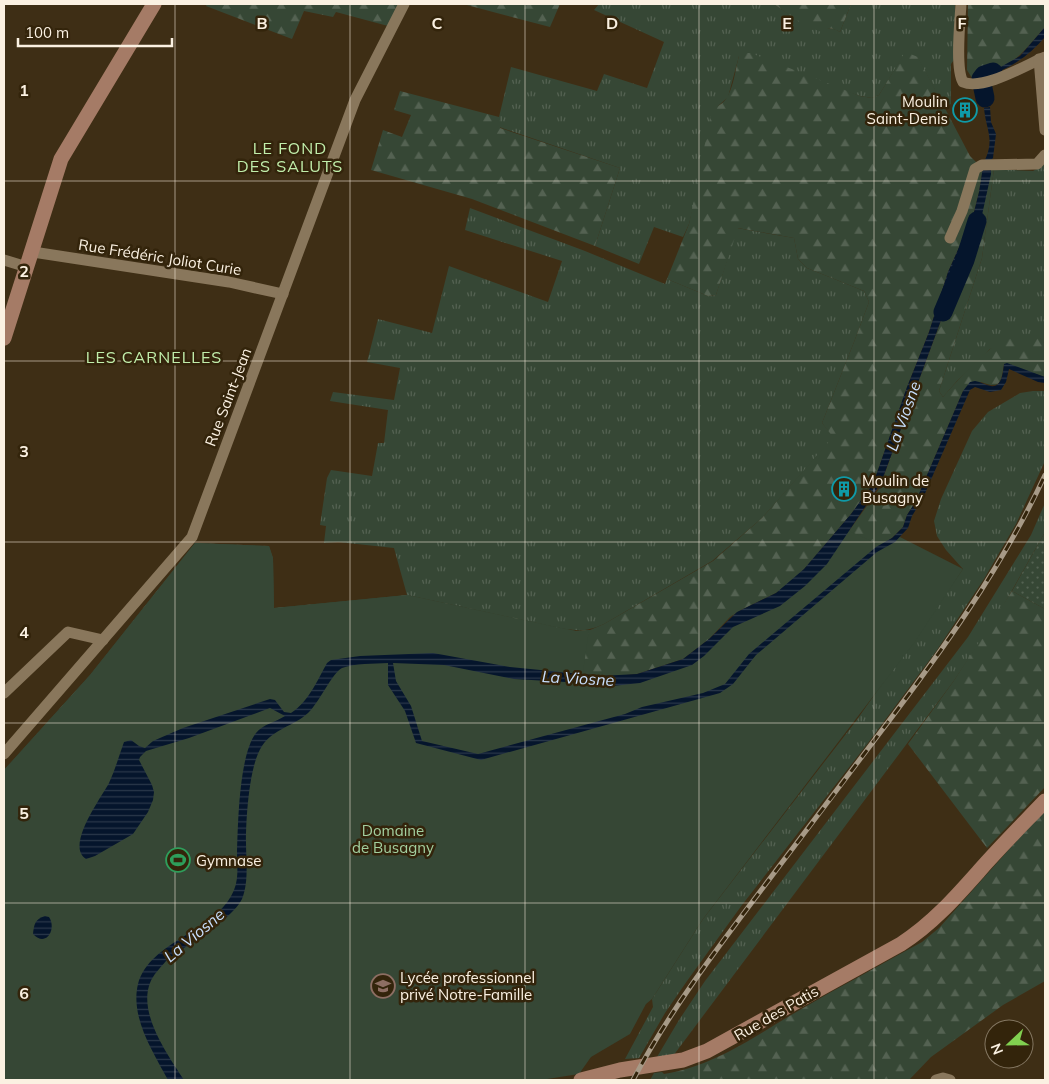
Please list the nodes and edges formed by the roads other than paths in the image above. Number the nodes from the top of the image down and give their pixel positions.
1 (154, 4) edge
2 (404, 4) edge
3 (961, 4) edge
4 (1042, 58) edge
5 (1045, 130) edge
6 (1045, 155) edge
7 (950, 238) dead end
8 (32, 252) junction
9 (4, 260) edge
10 (27, 267) junction
11 (283, 294) junction
12 (4, 338) edge
13 (104, 640) junction
14 (4, 693) edge
15 (4, 754) edge
16 (1045, 801) edge
17 (581, 1080) edge
18 (936, 1080) edge
19 (950, 1080) edge

1 - 8 main road
2 - 11 street, Rue Saint-Jean
3 - 4 street
4 - 5 street
6 - 7 street
8 - 10 main road
8 - 11 street, Rue Frédéric Joliot Curie
9 - 10 street
10 - 12 main road
11 - 13 street, Rue Saint-Jean
13 - 14 street
13 - 15 street, Rue Saint-Jean
16 - 17 main road, Rue des Patis
18 - 19 street

